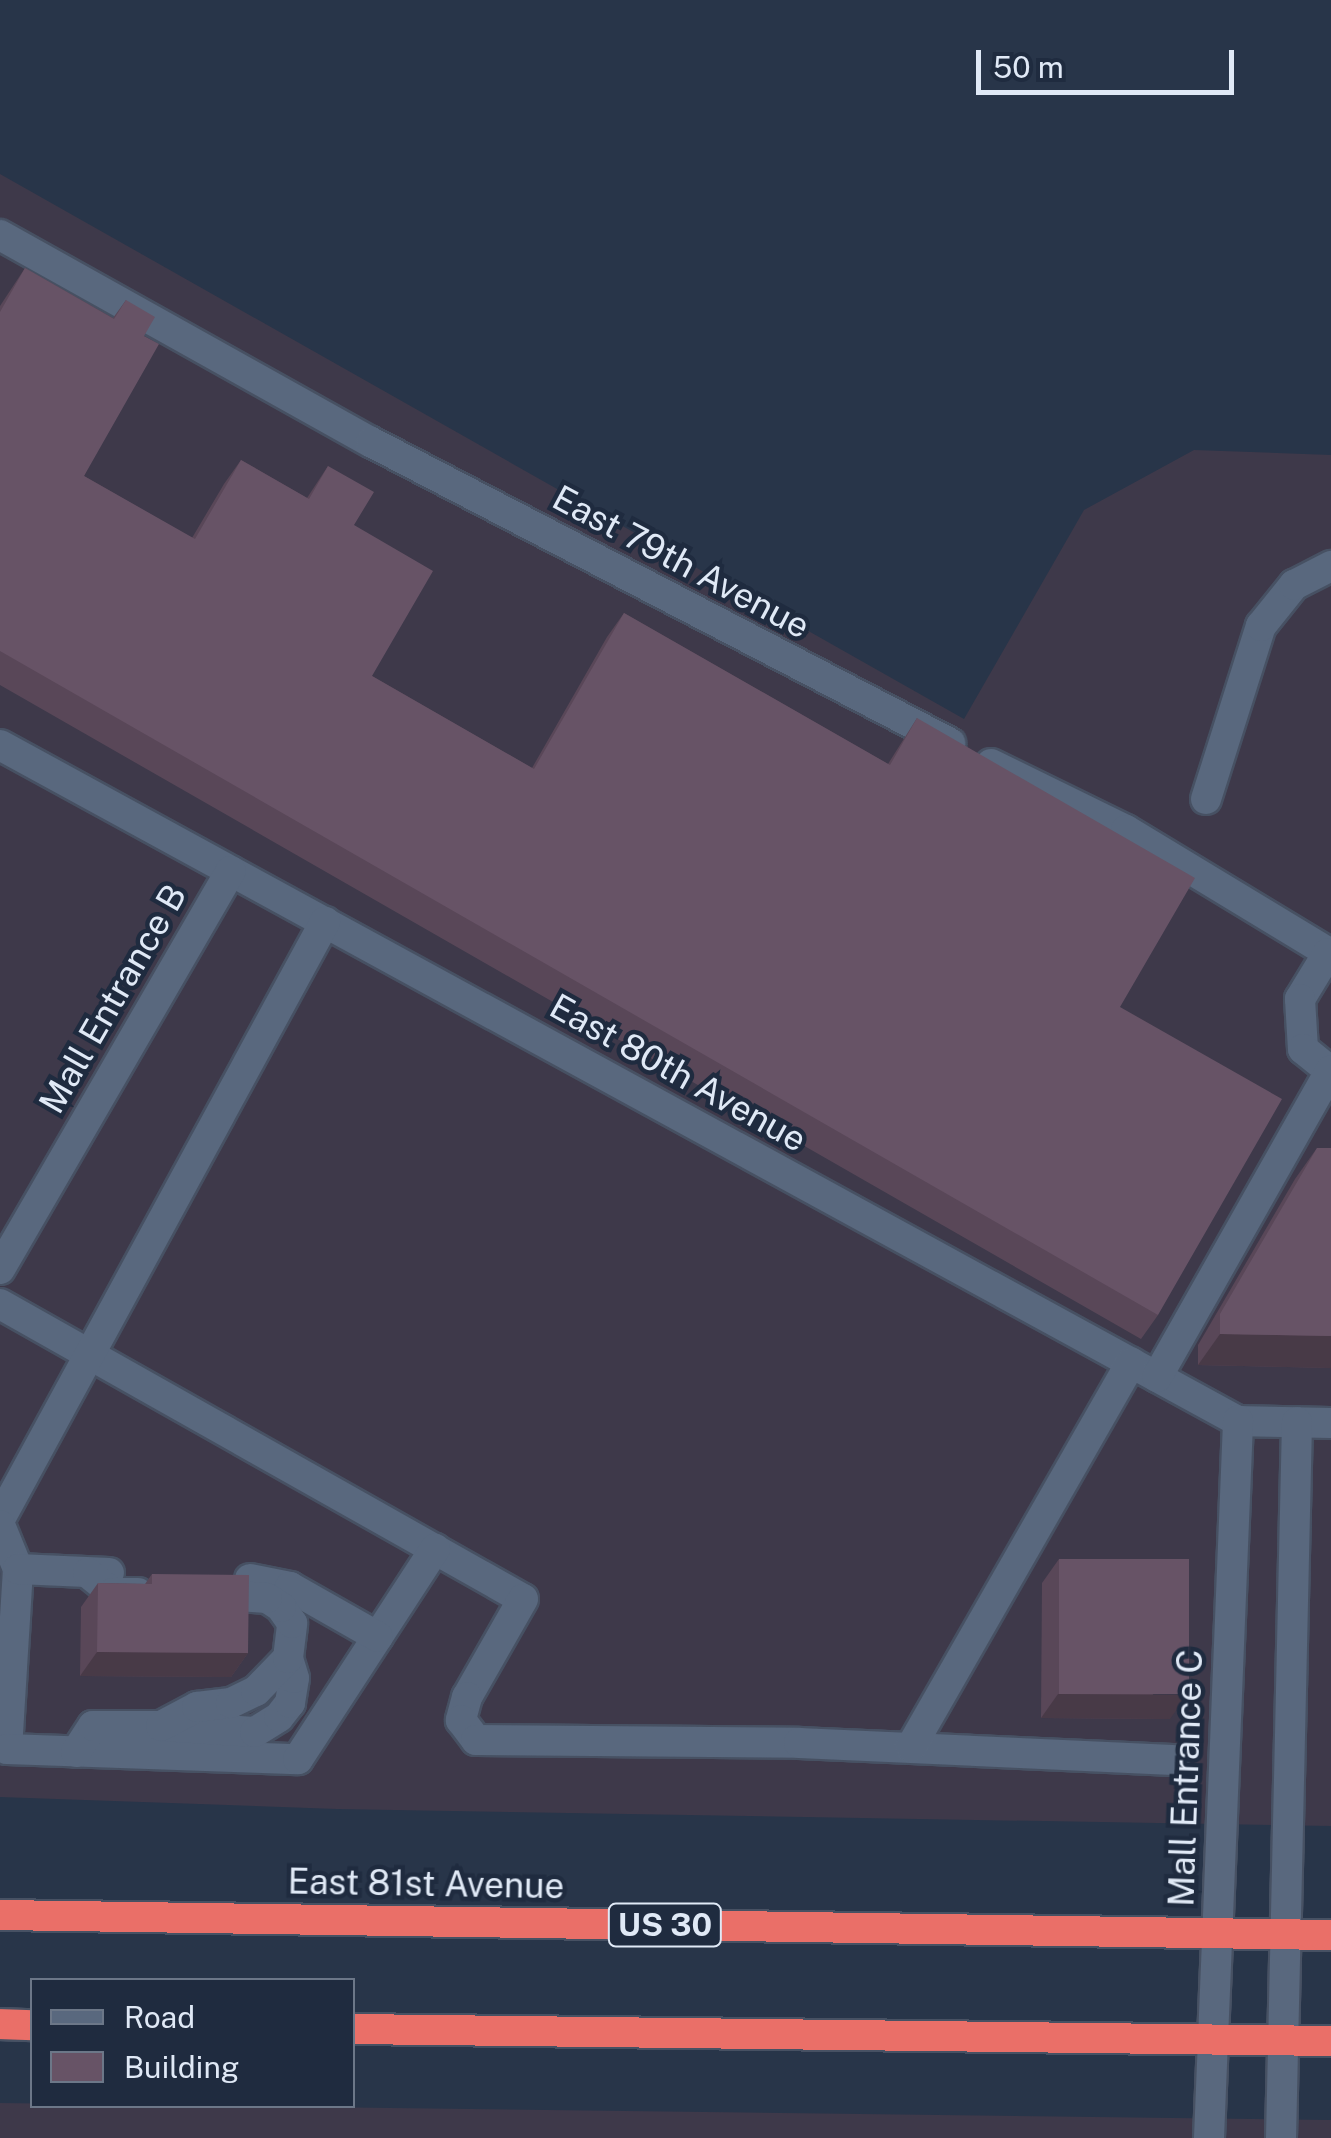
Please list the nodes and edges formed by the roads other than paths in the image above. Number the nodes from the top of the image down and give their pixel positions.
1 (0, 235) edge
2 (1331, 566) edge
3 (0, 745) edge
4 (1206, 798) dead end
5 (230, 871) junction
6 (324, 922) junction
7 (1330, 953) edge
8 (1330, 1072) edge
9 (0, 1269) edge
10 (0, 1304) edge
11 (88, 1354) junction
12 (1144, 1370) junction
13 (1238, 1421) junction
14 (1297, 1422) junction
15 (1331, 1422) edge
16 (0, 1522) edge
17 (435, 1549) junction
18 (18, 1568) junction
19 (88, 1572) junction
20 (378, 1636) junction
21 (911, 1747) junction
22 (76, 1752) junction
23 (1173, 1760) dead end
24 (0, 1915) edge
25 (1217, 1934) junction
26 (1287, 1935) junction
27 (1331, 1935) edge
28 (0, 2024) edge
29 (30, 2024) edge
30 (355, 2029) edge
31 (1211, 2040) junction
32 (1284, 2040) junction
33 (1331, 2041) edge
34 (1209, 2138) edge
35 (1281, 2138) edge

1 - 7 lane, East 79th Avenue
2 - 4 lane
3 - 5 lane, East 80th Avenue
5 - 6 lane, East 80th Avenue
5 - 9 lane, Mall Entrance B
6 - 11 lane
6 - 12 lane, East 80th Avenue
7 - 8 lane, East 79th Avenue
8 - 12 lane
10 - 11 lane
11 - 16 lane
11 - 17 lane
12 - 13 lane, East 80th Avenue
12 - 21 lane
13 - 14 lane, East 80th Avenue
13 - 25 lane, Mall Entrance C
14 - 15 lane, East 80th Avenue
14 - 26 lane
16 - 18 lane
17 - 20 lane
17 - 21 lane
18 - 19 lane
18 - 22 lane
19 - 20 lane
19 - 22 lane
20 - 22 lane
21 - 23 lane
24 - 25 highway, East 81st Avenue / US 30
25 - 26 highway, East 81st Avenue / US 30
25 - 31 lane, Mall Entrance C
26 - 27 highway, East 81st Avenue / US 30
26 - 32 lane
28 - 29 highway
30 - 31 highway
31 - 32 highway
31 - 34 lane, Mall Entrance C
32 - 33 highway
32 - 35 lane

